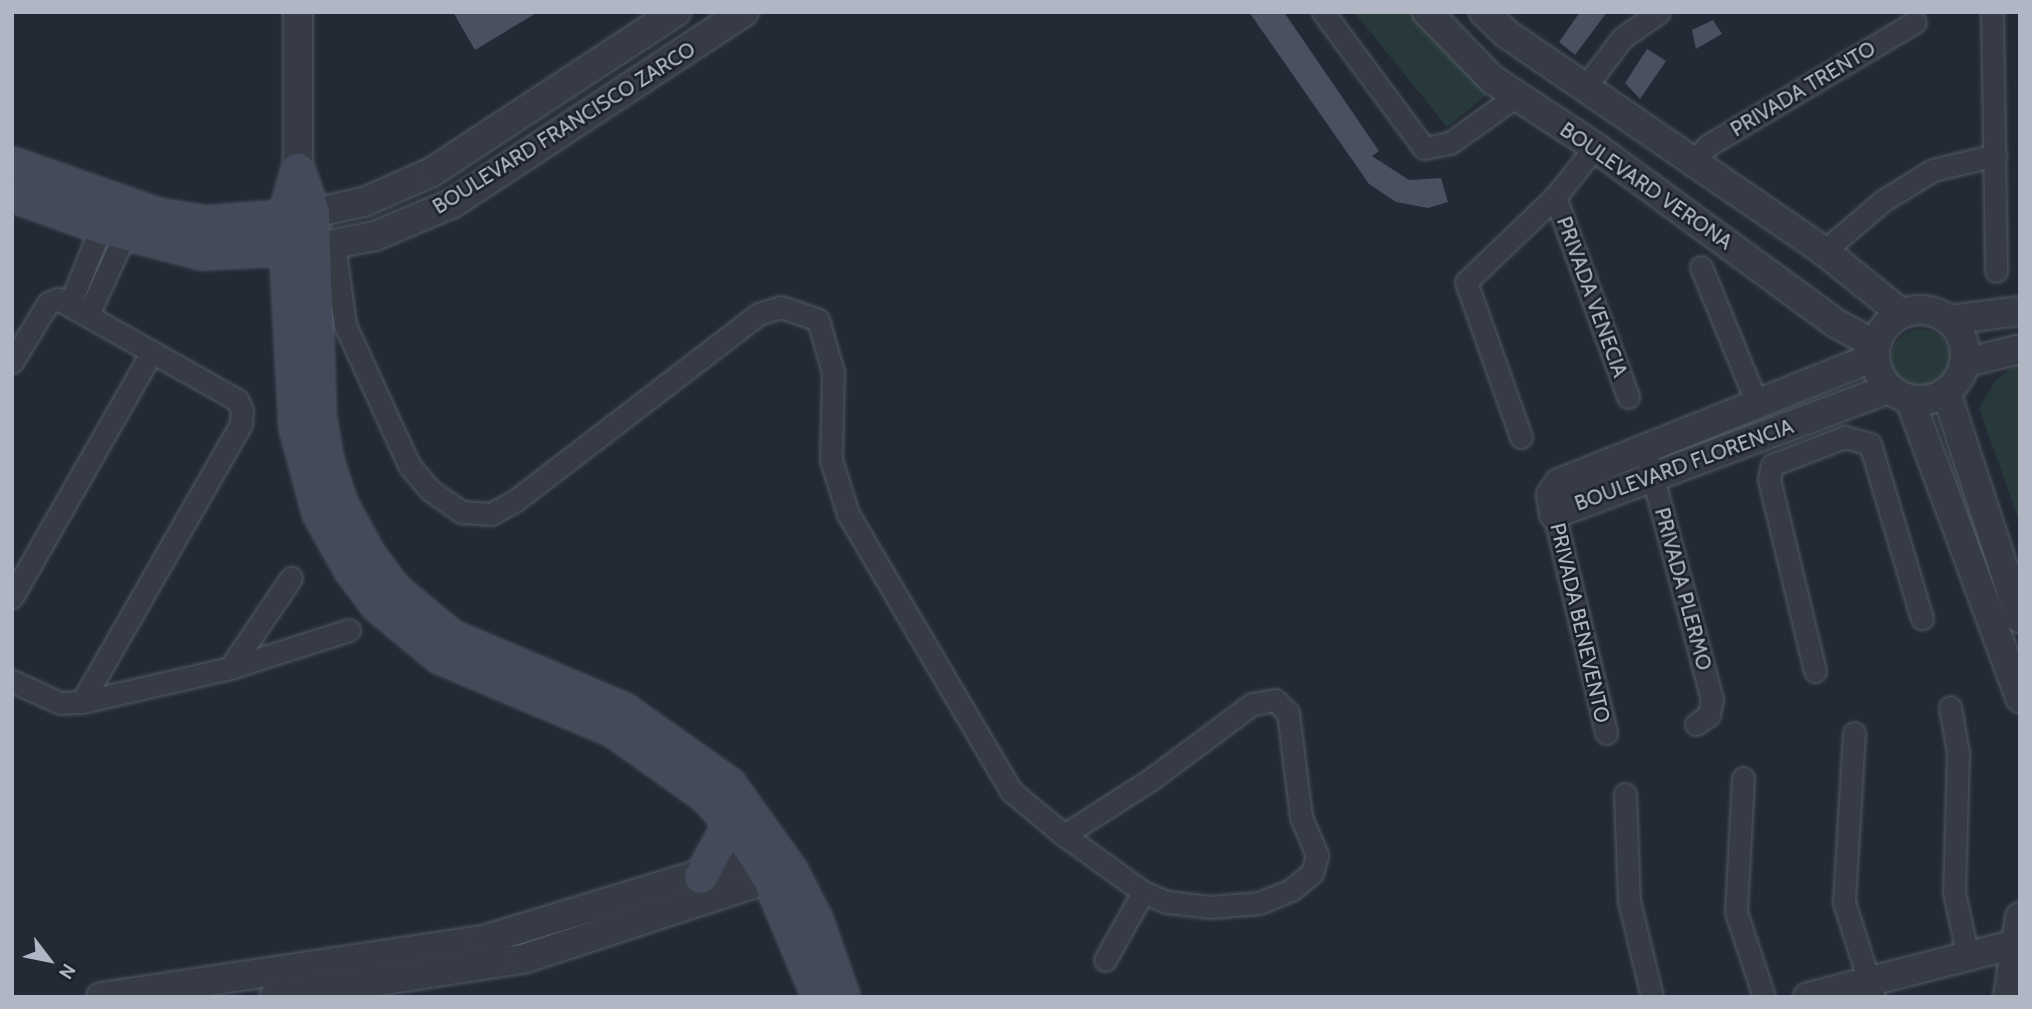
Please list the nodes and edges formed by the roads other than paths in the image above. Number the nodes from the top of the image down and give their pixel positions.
1 (298, 12) edge
2 (676, 12) edge
3 (744, 12) edge
4 (1323, 12) edge
5 (1427, 12) edge
6 (1484, 12) edge
7 (1659, 12) edge
8 (1992, 12) edge
9 (1915, 22) dead end
10 (1586, 86) junction
11 (1516, 96) junction
12 (1595, 147) junction
13 (1995, 155) junction
14 (1695, 161) junction
15 (12, 164) edge
16 (299, 170) joint
17 (12, 195) edge
18 (1555, 197) junction
19 (299, 215) junction
20 (113, 231) junction
21 (312, 247) junction
22 (1824, 251) junction
23 (1702, 267) dead end
24 (1996, 271) dead end
25 (70, 304) junction
26 (1816, 309) junction
27 (2020, 311) edge
28 (1902, 314) junction
29 (88, 315) junction
30 (1949, 320) junction
31 (2020, 349) edge
32 (1875, 351) junction
33 (152, 352) junction
34 (12, 362) edge
35 (1964, 363) junction
36 (1814, 380) junction
37 (1946, 392) junction
38 (1900, 394) junction
39 (1628, 397) dead end
40 (1756, 401) junction
41 (1809, 433) junction
42 (1521, 437) dead end
43 (1648, 461) junction
44 (1554, 514) joint
45 (291, 578) dead end
46 (12, 597) edge
47 (1922, 618) dead end
48 (2013, 627) edge
49 (349, 631) dead end
50 (230, 668) junction
51 (1815, 671) dead end
52 (12, 681) edge
53 (2020, 698) edge
54 (82, 702) junction
55 (1950, 707) dead end
56 (1696, 724) dead end
57 (1606, 733) dead end
58 (1854, 733) dead end
59 (1743, 778) dead end
60 (1625, 794) dead end
61 (731, 822) junction
62 (1064, 835) junction
63 (775, 866) junction
64 (701, 877) junction
65 (1143, 892) junction
66 (2018, 934) edge
67 (1967, 953) junction
68 (1105, 960) dead end
69 (1871, 989) edge
70 (101, 997) edge
71 (274, 997) edge
72 (819, 997) edge
73 (843, 997) edge
74 (1652, 997) edge
75 (1764, 997) edge
76 (1808, 997) edge
77 (2008, 997) edge

1 - 16 street
2 - 19 street, BOULEVARD FRANCISCO ZARCO
3 - 21 street, BOULEVARD FRANCISCO ZARCO
4 - 11 street
5 - 11 street, BOULEVARD VERONA
6 - 10 street
7 - 10 street
8 - 13 street
9 - 14 street, PRIVADA TRENTO
10 - 14 street
11 - 12 street, BOULEVARD VERONA
12 - 18 street, PRIVADA VENECIA
12 - 26 street, BOULEVARD VERONA
13 - 22 street
13 - 24 street
14 - 22 street
15 - 19 main road, BOULEVARD FRANCISCO ZARCO
16 - 19 main road
17 - 20 main road, BOULEVARD FRANCISCO ZARCO
18 - 39 street, PRIVADA VENECIA
18 - 42 street, PRIVADA VENECIA
19 - 21 main road
20 - 21 main road, BOULEVARD FRANCISCO ZARCO
20 - 25 street
20 - 29 street
21 - 61 main road
21 - 62 street
21 - 63 main road
22 - 28 street
23 - 40 street
25 - 29 street
25 - 34 street
26 - 32 street, BOULEVARD VERONA
26 - 36 street
27 - 30 street
28 - 30 street
28 - 32 street
29 - 33 street
30 - 35 street
31 - 35 street
32 - 36 street, BOULEVARD FLORENCIA
32 - 38 street
33 - 46 street
33 - 54 street
35 - 37 street
36 - 40 street, BOULEVARD FLORENCIA
37 - 38 street
37 - 48 street
38 - 41 street, BOULEVARD FLORENCIA
38 - 48 street
40 - 43 street, BOULEVARD FLORENCIA
41 - 43 street, BOULEVARD FLORENCIA
41 - 47 street
41 - 51 street
43 - 44 street, BOULEVARD FLORENCIA
43 - 56 street, PRIVADA PLERMO
44 - 57 street, PRIVADA BENEVENTO
45 - 50 street
48 - 53 street
49 - 50 street
50 - 54 street
52 - 54 street
55 - 67 street
58 - 69 street
59 - 75 street
60 - 74 street
61 - 63 main road
61 - 64 main road
62 - 65 street
62 - 65 street
63 - 64 street
63 - 71 street
63 - 72 main road
63 - 73 main road
64 - 70 street
65 - 68 street
66 - 67 street
66 - 77 street
67 - 69 street
69 - 76 street

